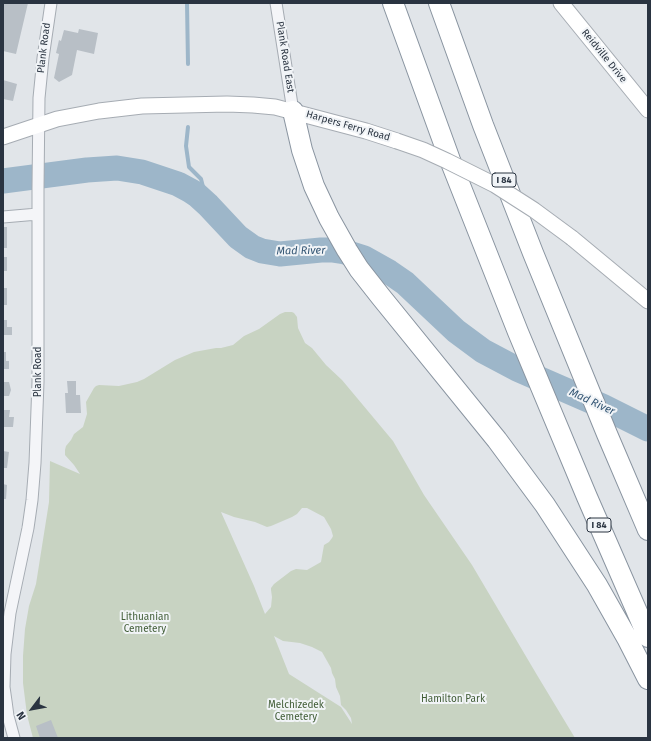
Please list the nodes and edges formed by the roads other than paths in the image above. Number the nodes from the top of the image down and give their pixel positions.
1 (51, 3) edge
2 (276, 3) edge
3 (393, 3) edge
4 (439, 3) edge
5 (561, 3) edge
6 (648, 110) edge
7 (293, 111) junction
8 (38, 124) junction
9 (3, 137) edge
10 (38, 214) junction
11 (3, 217) edge
12 (648, 301) edge
13 (648, 530) edge
14 (648, 638) edge
15 (4, 659) edge
16 (648, 679) edge
17 (14, 738) edge

1 - 8 street, Plank Road
2 - 7 street, Plank Road East
3 - 14 highway, I 84
4 - 13 highway, I 84
5 - 6 main road, Reidville Drive
7 - 8 main road, Harpers Ferry Road
7 - 12 main road, Harpers Ferry Road, bridge
7 - 16 highway
8 - 9 main road, Harpers Ferry Road
8 - 10 street, Plank Road
10 - 11 street
10 - 15 street, Plank Road
15 - 17 street, Plank Road

